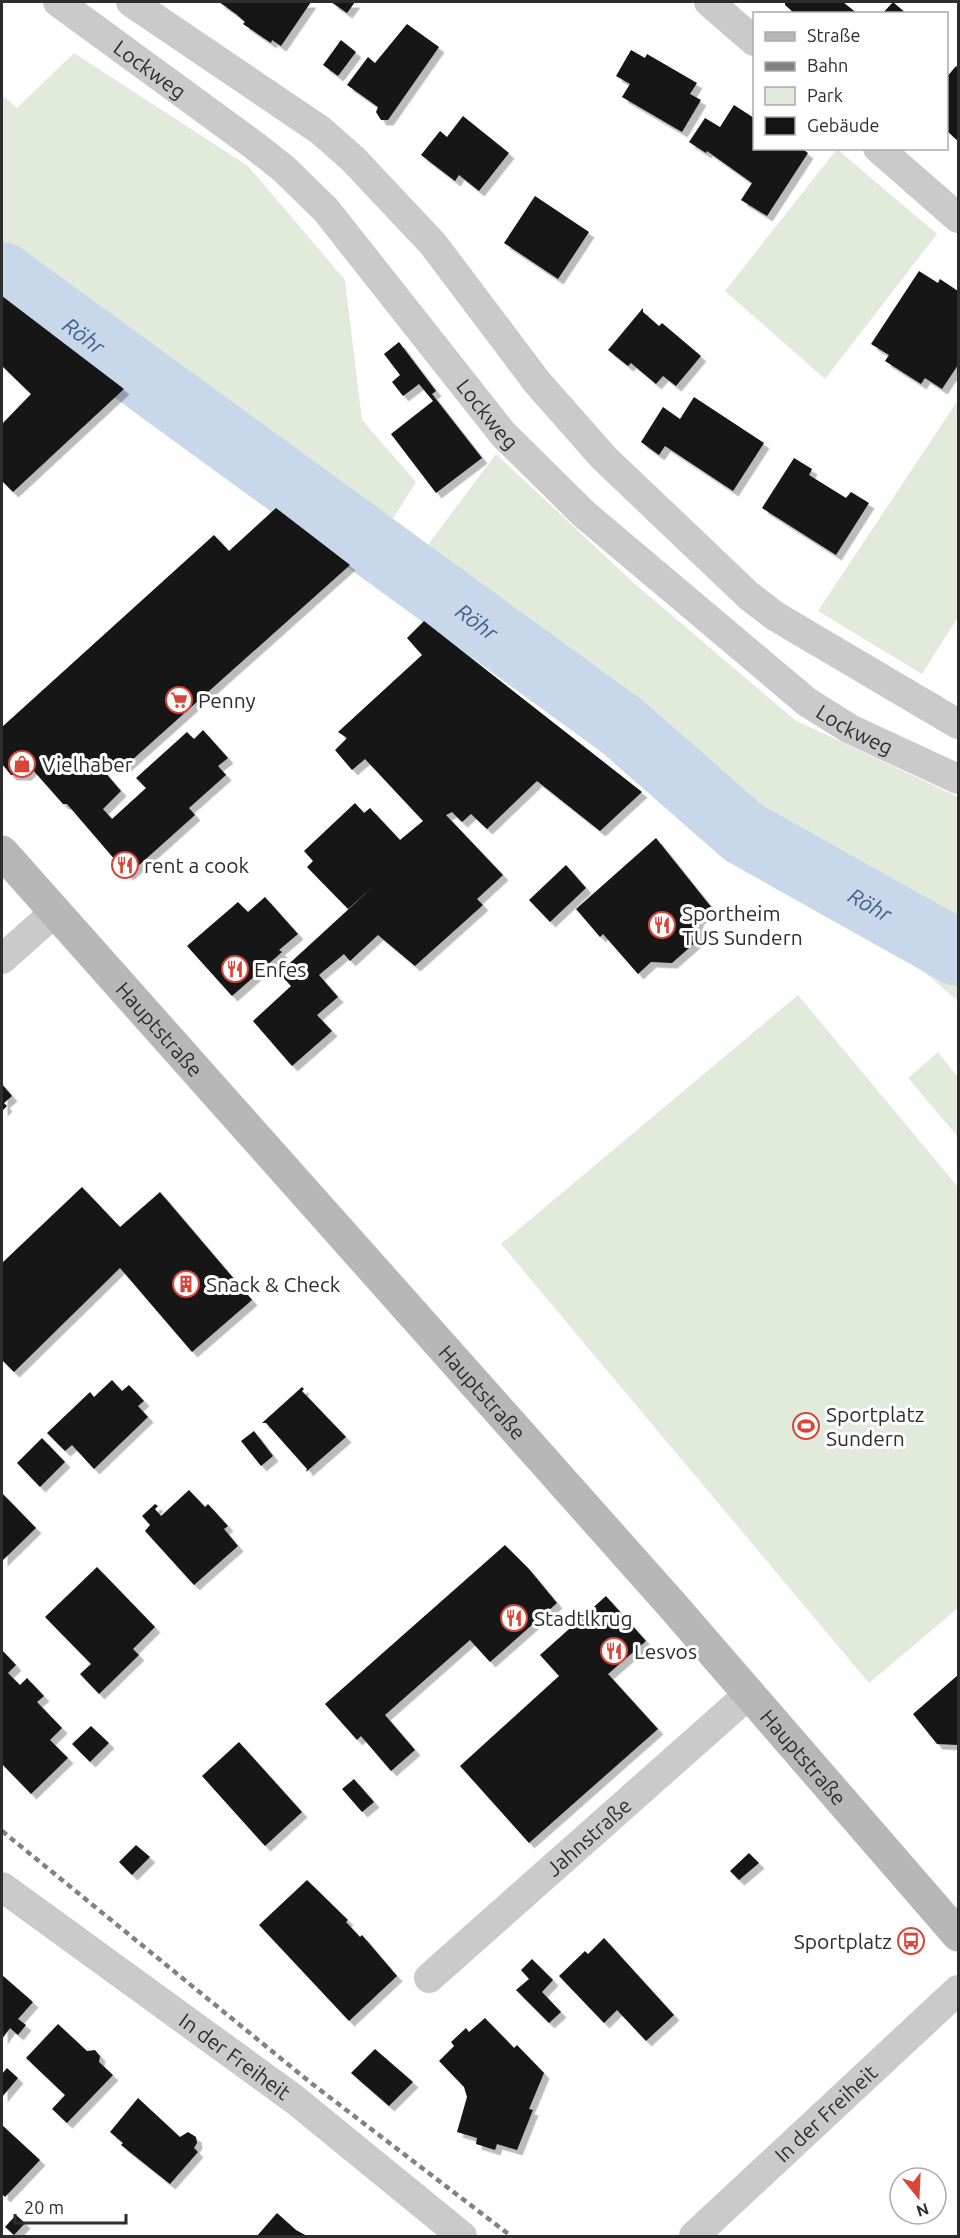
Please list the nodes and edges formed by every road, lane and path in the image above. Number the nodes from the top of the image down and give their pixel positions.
1 (58, 2) edge
2 (131, 2) edge
3 (709, 2) edge
4 (753, 40) edge
5 (880, 150) edge
6 (958, 218) edge
7 (958, 724) edge
8 (958, 779) edge
9 (2, 852) edge
10 (55, 912) junction
11 (2, 959) edge
12 (748, 1695) junction
13 (2, 1887) edge
14 (958, 1935) edge
15 (429, 1978) dead end
16 (958, 1990) edge
17 (462, 2236) edge
18 (694, 2236) edge

1 - 8 street, Lockweg
2 - 7 street, Lockweg
3 - 4 street
5 - 6 street
9 - 10 main road, Hauptstraße
10 - 11 street
10 - 12 main road, Hauptstraße
12 - 14 main road, Hauptstraße
12 - 15 street, Jahnstraße
13 - 17 street, In der Freiheit
16 - 18 street, In der Freiheit

